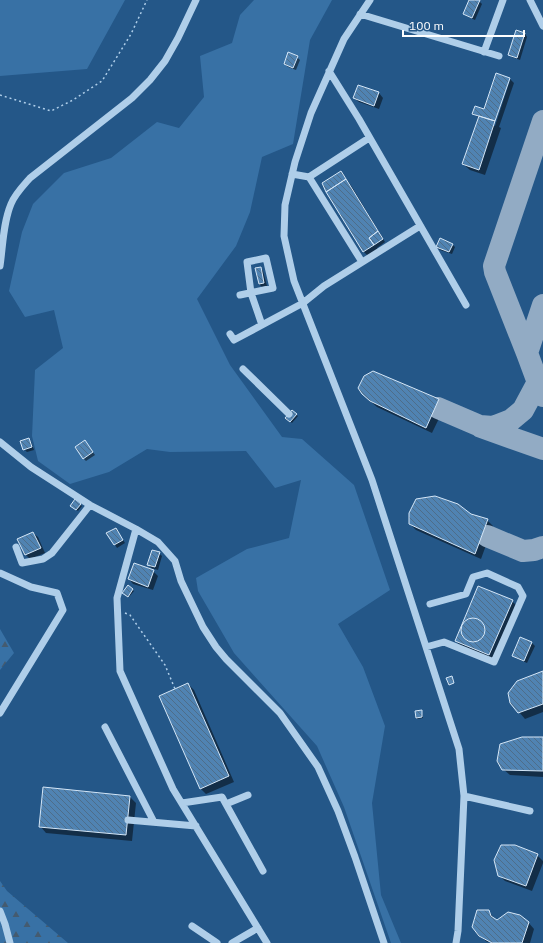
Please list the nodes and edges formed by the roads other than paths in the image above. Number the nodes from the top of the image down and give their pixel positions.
1 (196, 0) edge
2 (370, 0) edge
3 (503, 0) edge
4 (530, 0) edge
5 (360, 14) junction
6 (543, 26) edge
7 (484, 52) junction
8 (499, 56) dead end
9 (329, 71) junction
10 (369, 138) junction
11 (292, 174) junction
12 (309, 177) junction
13 (420, 226) junction
14 (362, 262) junction
15 (0, 266) edge
16 (251, 293) junction
17 (240, 295) dead end
18 (303, 303) junction
19 (466, 305) dead end
20 (262, 325) junction
21 (230, 334) dead end
22 (243, 369) dead end
23 (289, 414) dead end
24 (0, 442) edge
25 (90, 505) junction
26 (136, 529) junction
27 (16, 547) dead end
28 (0, 573) edge
29 (430, 604) dead end
30 (426, 647) junction
31 (0, 713) edge
32 (105, 728) dead end
33 (248, 795) dead end
34 (464, 796) junction
35 (182, 803) junction
36 (226, 804) junction
37 (530, 811) dead end
38 (128, 820) dead end
39 (154, 822) junction
40 (196, 826) junction
41 (262, 871) dead end
42 (0, 911) edge
43 (192, 926) dead end
44 (258, 928) junction
45 (10, 943) edge
46 (217, 943) edge
47 (232, 943) edge
48 (267, 943) edge
49 (384, 943) edge
50 (456, 943) edge

1 - 15 lane
2 - 5 lane
3 - 7 lane
4 - 6 lane
5 - 7 lane
5 - 9 lane
7 - 8 lane
9 - 10 lane
9 - 11 lane
10 - 12 lane
10 - 13 lane
11 - 12 lane
11 - 18 lane
12 - 14 lane
13 - 14 lane
13 - 19 lane
14 - 18 lane
16 - 16 lane
16 - 17 lane
16 - 20 lane
18 - 20 lane
18 - 30 lane
20 - 21 lane
22 - 23 lane
24 - 25 lane
25 - 26 lane
25 - 27 lane
26 - 35 lane
26 - 49 lane
28 - 31 lane
29 - 30 lane
30 - 34 lane
32 - 39 lane
33 - 36 lane
34 - 37 lane
34 - 50 lane
35 - 36 lane
35 - 40 lane
36 - 41 lane
38 - 39 lane
39 - 40 lane
40 - 44 lane
42 - 45 lane
43 - 46 lane
44 - 47 lane
44 - 48 lane

